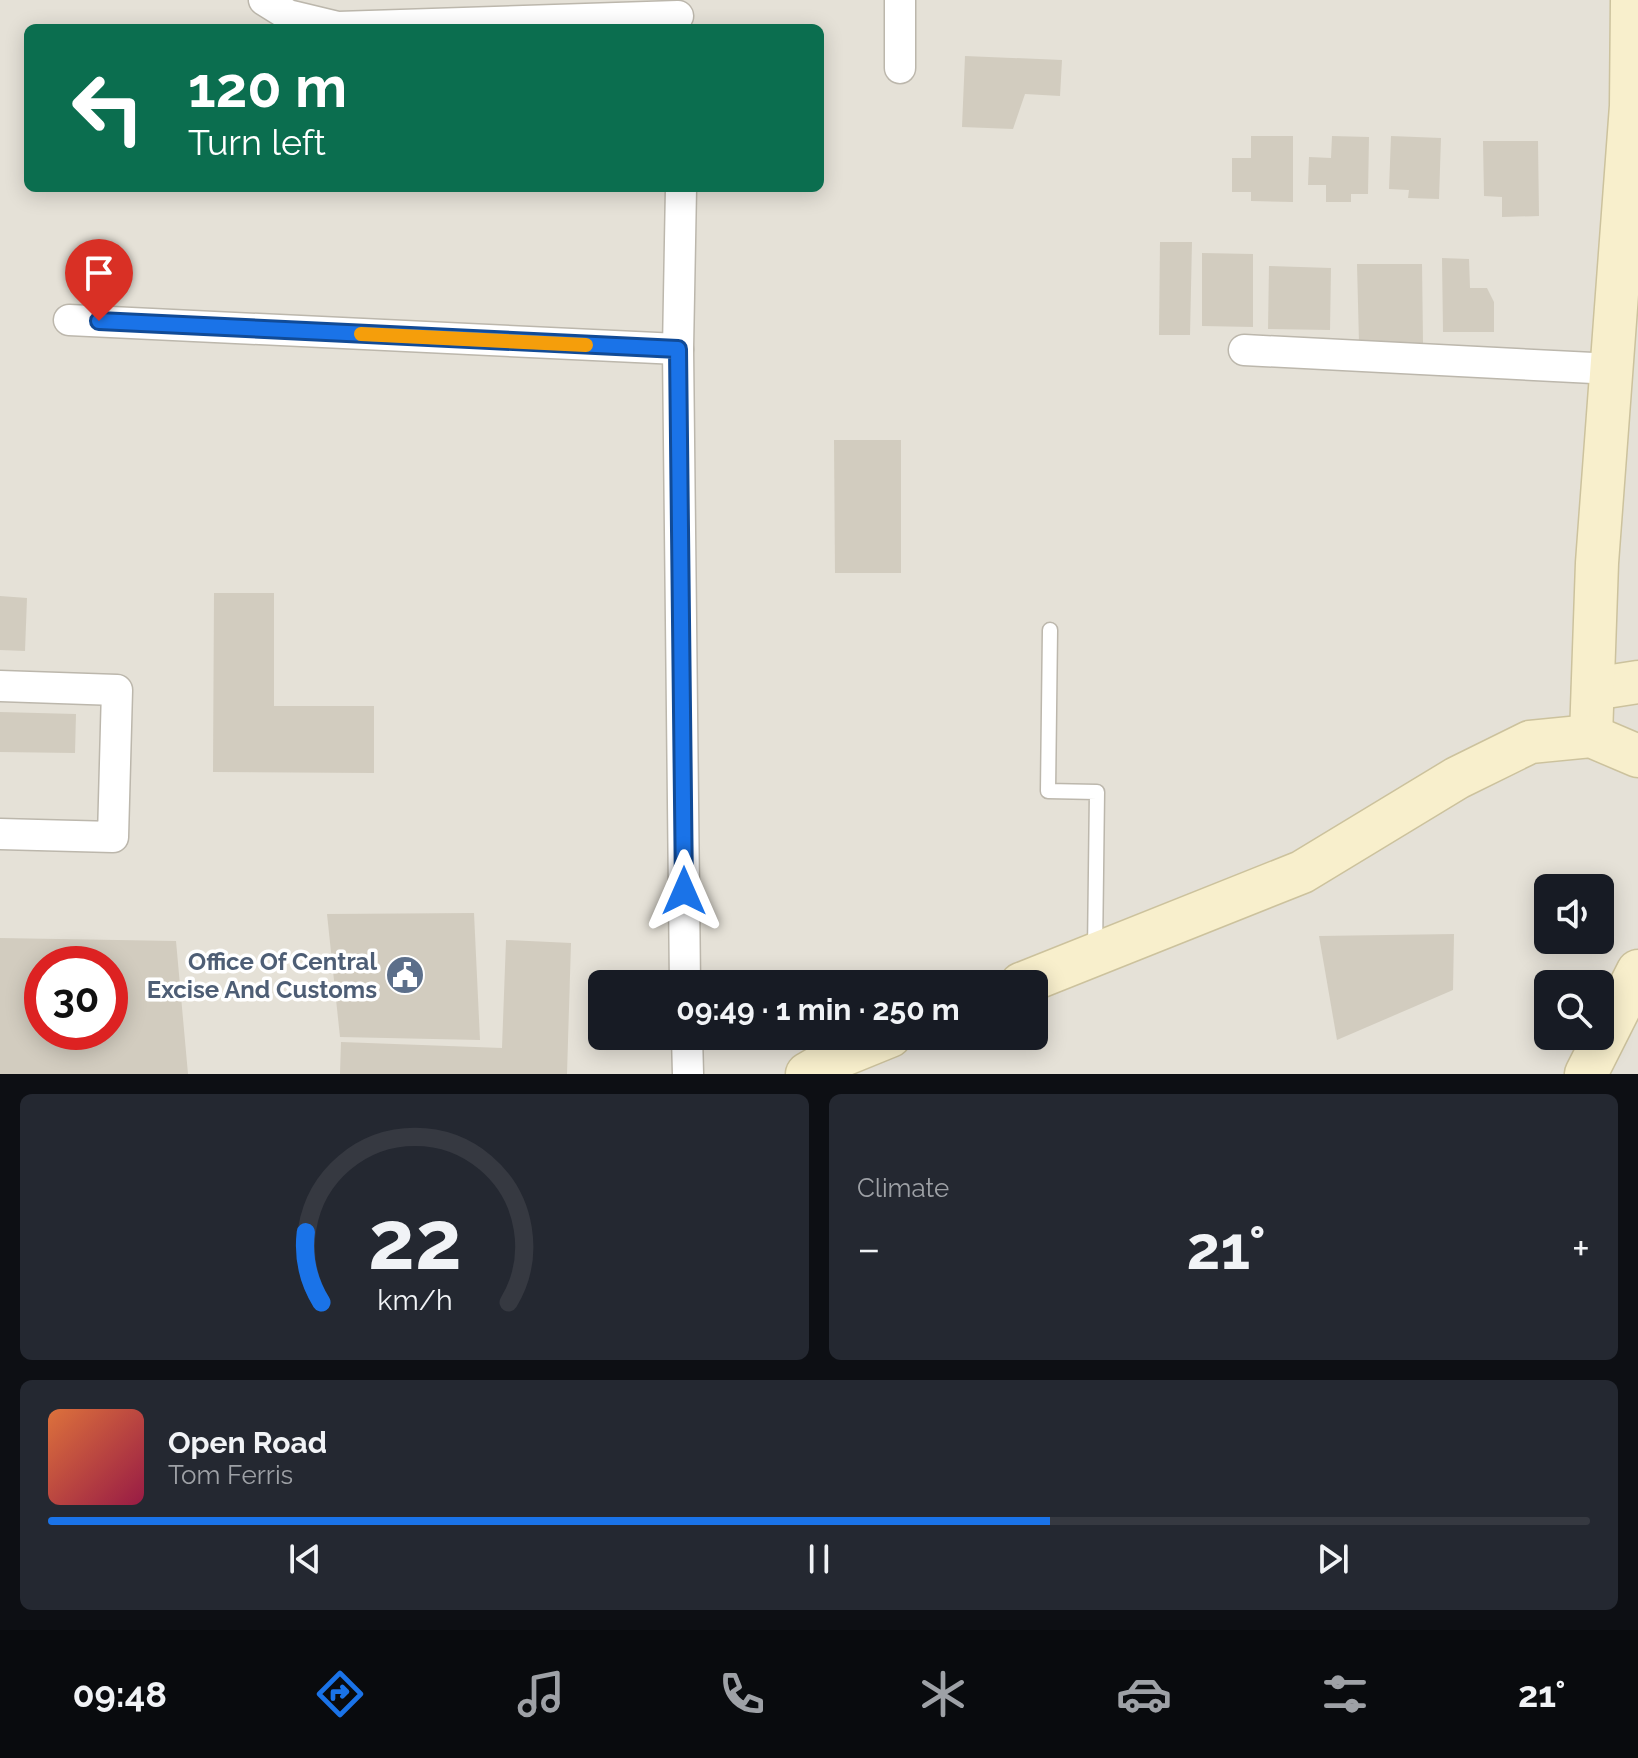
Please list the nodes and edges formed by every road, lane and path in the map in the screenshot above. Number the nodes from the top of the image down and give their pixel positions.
1 (264, 0) edge
2 (900, 0) edge
3 (1632, 0) edge
4 (678, 15) edge
5 (326, 24) edge
6 (423, 24) edge
7 (900, 68) dead end
8 (681, 192) edge
9 (69, 320) dead end
10 (678, 349) junction
11 (1244, 350) dead end
12 (1613, 369) junction
13 (1050, 630) dead end
14 (1638, 682) edge
15 (0, 686) edge
16 (1593, 689) junction
17 (1591, 736) junction
18 (1638, 756) edge
19 (0, 834) edge
20 (1094, 955) junction
21 (685, 970) edge
22 (1638, 971) edge
23 (1048, 973) edge
24 (687, 1050) edge
25 (856, 1050) edge
26 (688, 1074) edge
27 (807, 1074) edge
28 (1586, 1074) edge

1 - 5 street
2 - 7 street
3 - 12 street
4 - 6 street
8 - 10 street
9 - 10 street
10 - 21 street
11 - 12 street
12 - 16 street
13 - 20 lane
14 - 16 street
15 - 19 street
16 - 17 street
17 - 18 street
17 - 20 street
20 - 23 street
22 - 28 street
24 - 26 street
25 - 27 street

